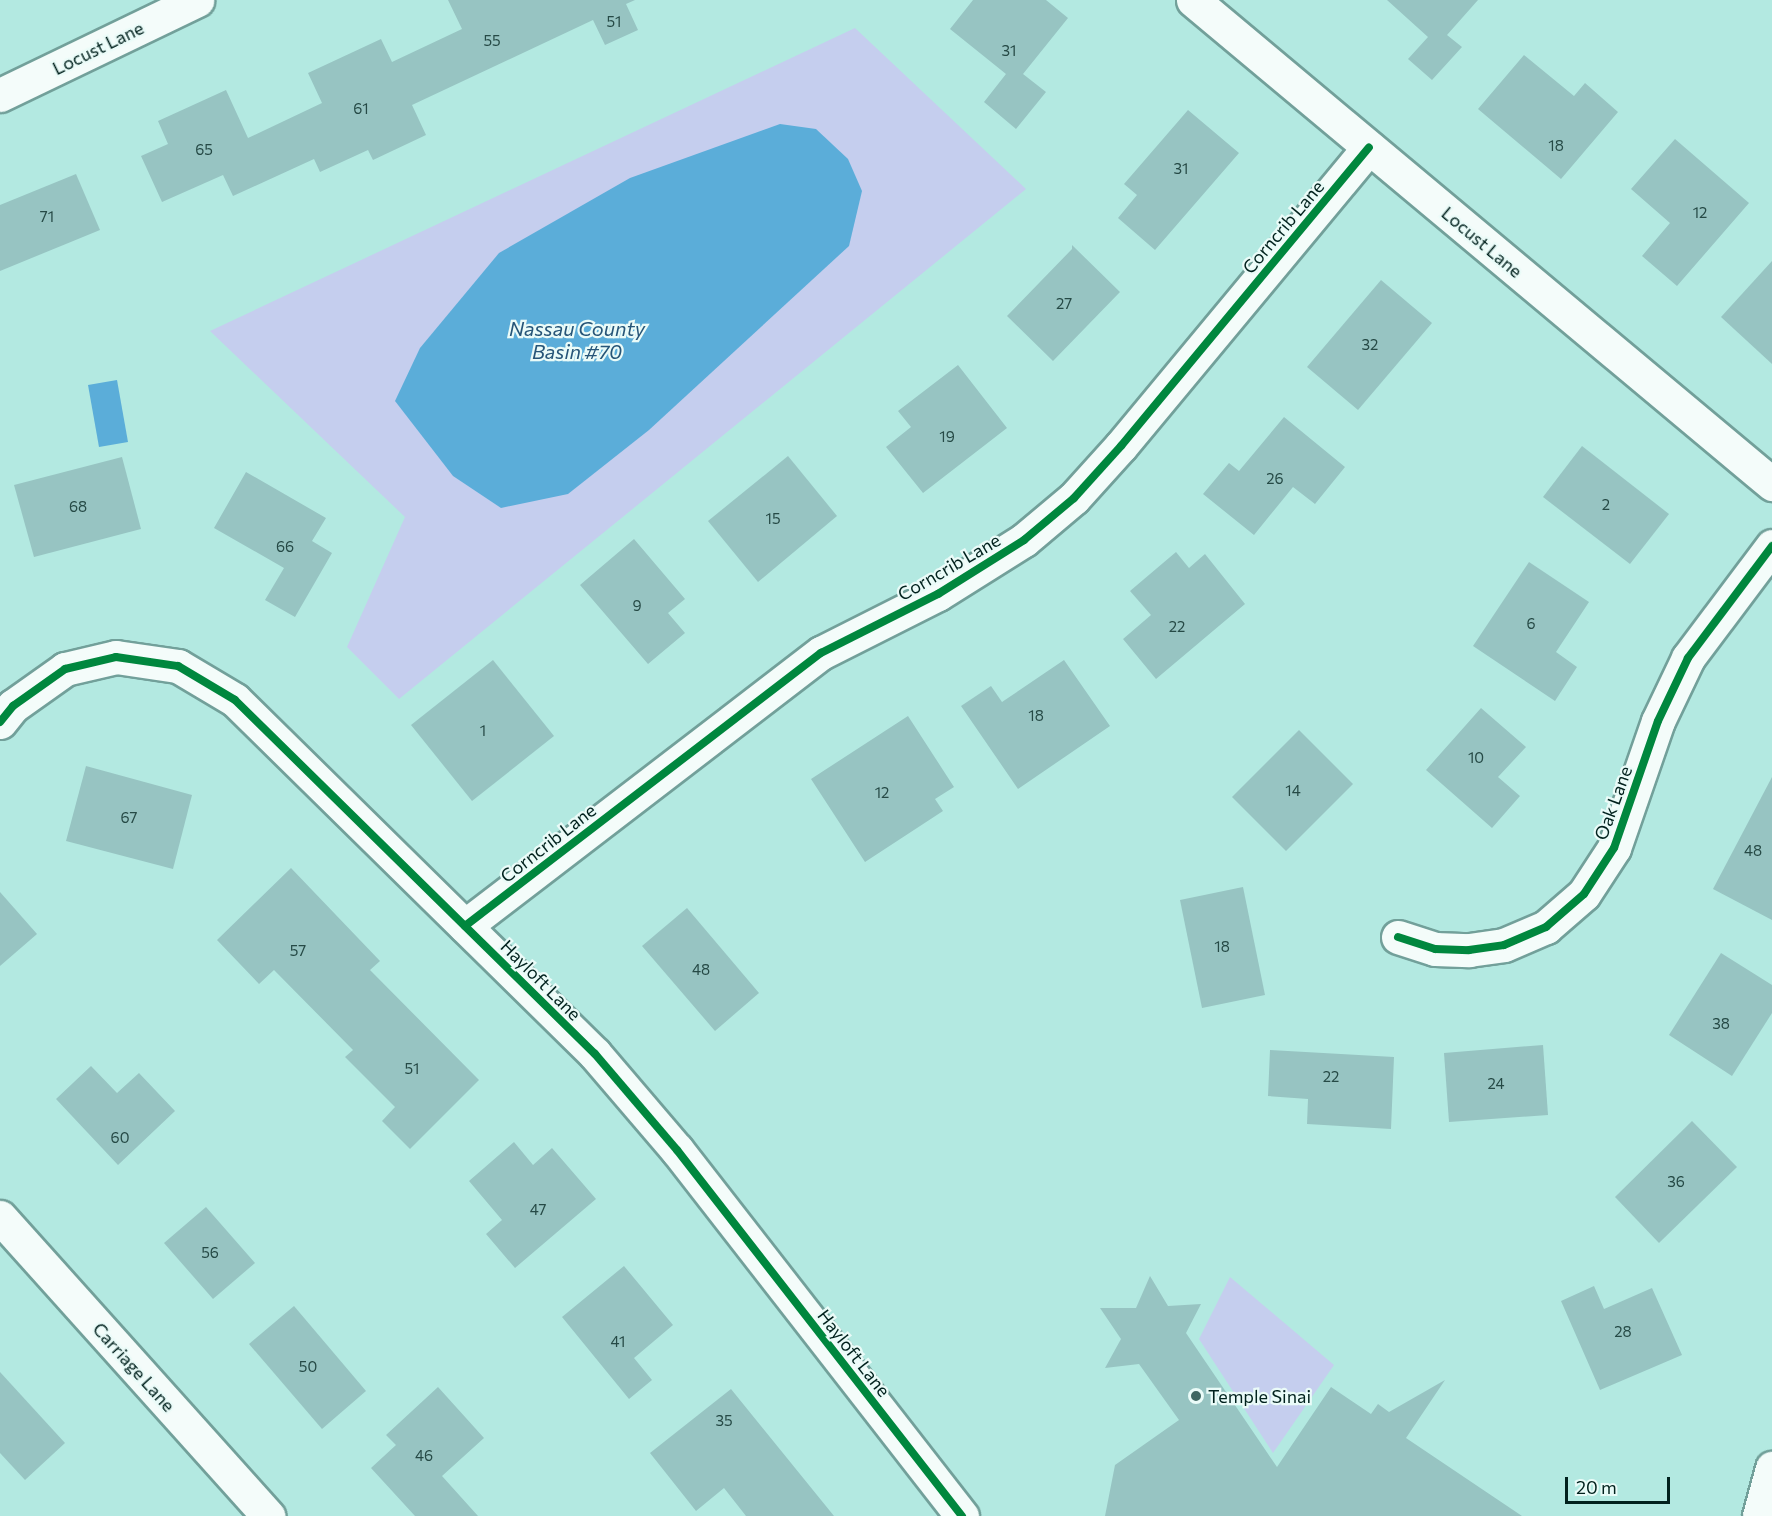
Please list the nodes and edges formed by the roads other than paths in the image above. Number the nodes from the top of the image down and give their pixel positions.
1 (196, 0) edge
2 (1193, 0) edge
3 (0, 95) edge
4 (1369, 147) junction
5 (1772, 484) edge
6 (1772, 546) edge
7 (0, 722) edge
8 (465, 926) junction
9 (1398, 938) dead end
10 (0, 1217) edge
11 (1772, 1468) edge
12 (268, 1516) edge
13 (962, 1516) edge
14 (1759, 1516) edge

1 - 3 street, Locust Lane
2 - 4 street, Locust Lane
4 - 5 street, Locust Lane
4 - 8 street, Corncrib Lane
6 - 9 street, Oak Lane
7 - 8 street, Hayloft Lane
8 - 13 street, Hayloft Lane
10 - 12 street, Carriage Lane
11 - 14 street

